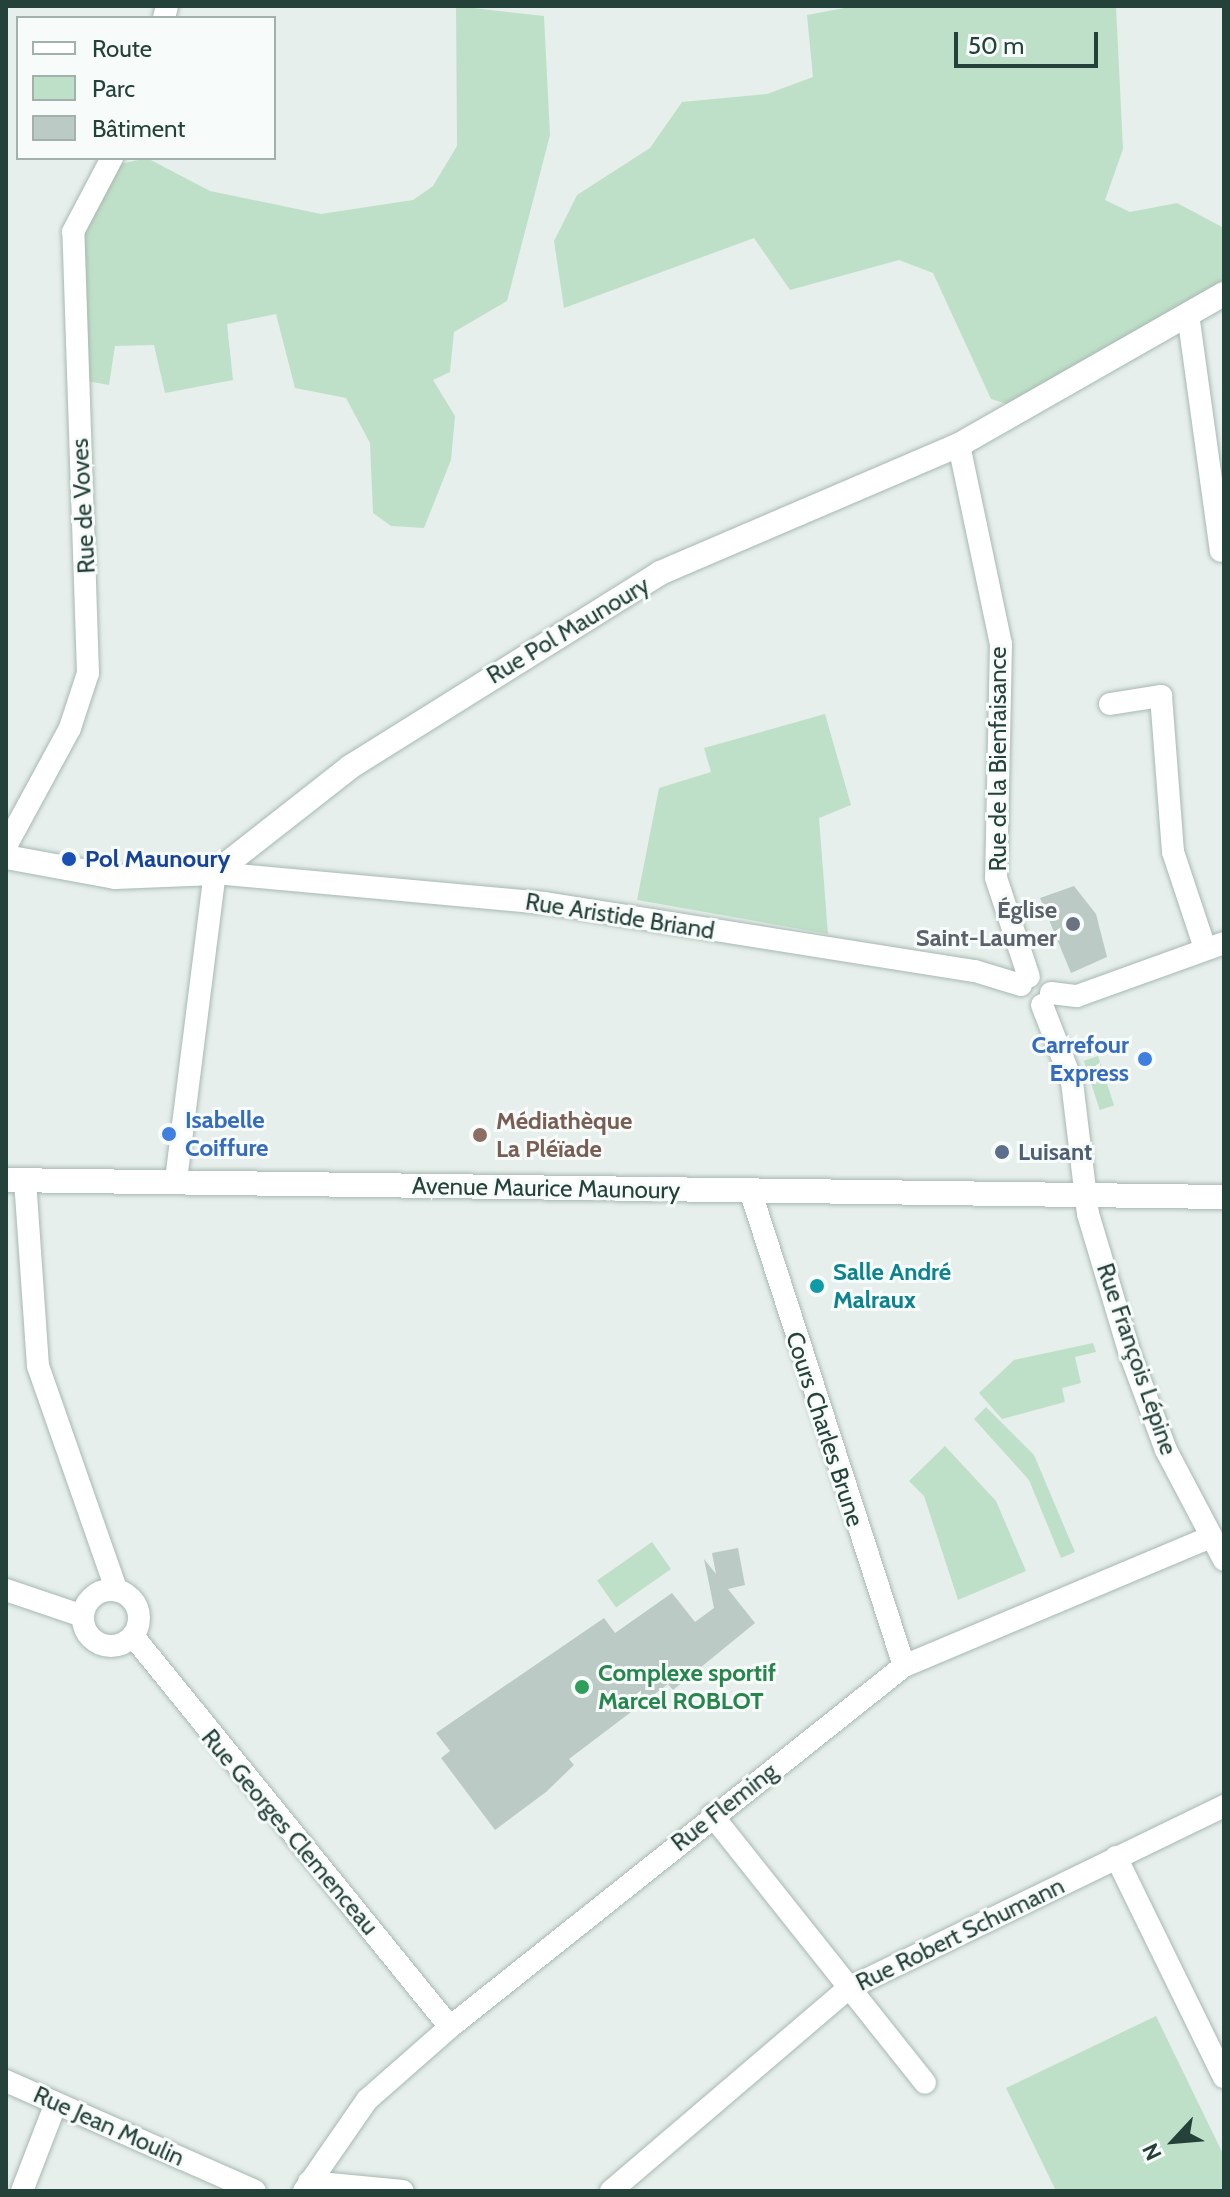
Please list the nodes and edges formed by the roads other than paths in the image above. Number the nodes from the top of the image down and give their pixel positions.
1 (111, 160) edge
2 (1224, 294) edge
3 (1188, 314) junction
4 (959, 445) junction
5 (1221, 551) dead end
6 (1110, 704) dead end
7 (6, 846) edge
8 (6, 857) edge
9 (215, 873) junction
10 (1214, 944) edge
11 (1025, 981) junction
12 (1047, 999) junction
13 (15, 1180) edge
14 (176, 1180) junction
15 (750, 1190) junction
16 (1085, 1195) junction
17 (1224, 1197) edge
18 (1211, 1537) junction
19 (1224, 1560) edge
20 (6, 1590) edge
21 (117, 1591) junction
22 (83, 1616) junction
23 (133, 1636) junction
24 (904, 1666) junction
25 (1224, 1806) edge
26 (712, 1815) junction
27 (1116, 1857) junction
28 (849, 1988) junction
29 (450, 2027) junction
30 (1224, 2077) edge
31 (6, 2081) edge
32 (925, 2083) dead end
33 (56, 2103) junction
34 (17, 2183) edge
35 (306, 2187) edge
36 (255, 2191) edge
37 (403, 2191) edge
38 (611, 2191) edge

1 - 7 street, Rue de Voves
2 - 3 street, Rue Pol Maunoury
3 - 4 street, Rue Pol Maunoury
3 - 5 street
4 - 9 street, Rue Pol Maunoury
4 - 11 street, Rue de la Bienfaisance
6 - 10 street
8 - 9 street
9 - 11 street, Rue Aristide Briand
9 - 14 street
10 - 12 street
11 - 12 street, Rue Aristide Briand
12 - 16 street
13 - 14 street, Avenue Maurice Maunoury
13 - 21 street
14 - 15 street, Avenue Maurice Maunoury
15 - 16 street, Avenue Maurice Maunoury
15 - 24 street, Cours Charles Brune
16 - 17 street, Avenue Maurice Maunoury
16 - 18 street, Rue François Lépine
18 - 19 street, Rue François Lépine
18 - 24 street, Rue Fleming
20 - 22 street
21 - 22 street
21 - 23 street
22 - 23 street
23 - 29 street, Rue Georges Clemenceau
24 - 26 street, Rue Fleming
25 - 27 street, Rue Robert Schumann
26 - 28 street
26 - 29 street, Rue Fleming
27 - 28 street, Rue Robert Schumann
27 - 30 street
28 - 32 street
28 - 38 street, Rue Robert Schumann
29 - 35 street, Rue Fleming
31 - 33 street, Rue Jean Moulin
33 - 34 street
33 - 36 street, Rue Jean Moulin
35 - 37 street

